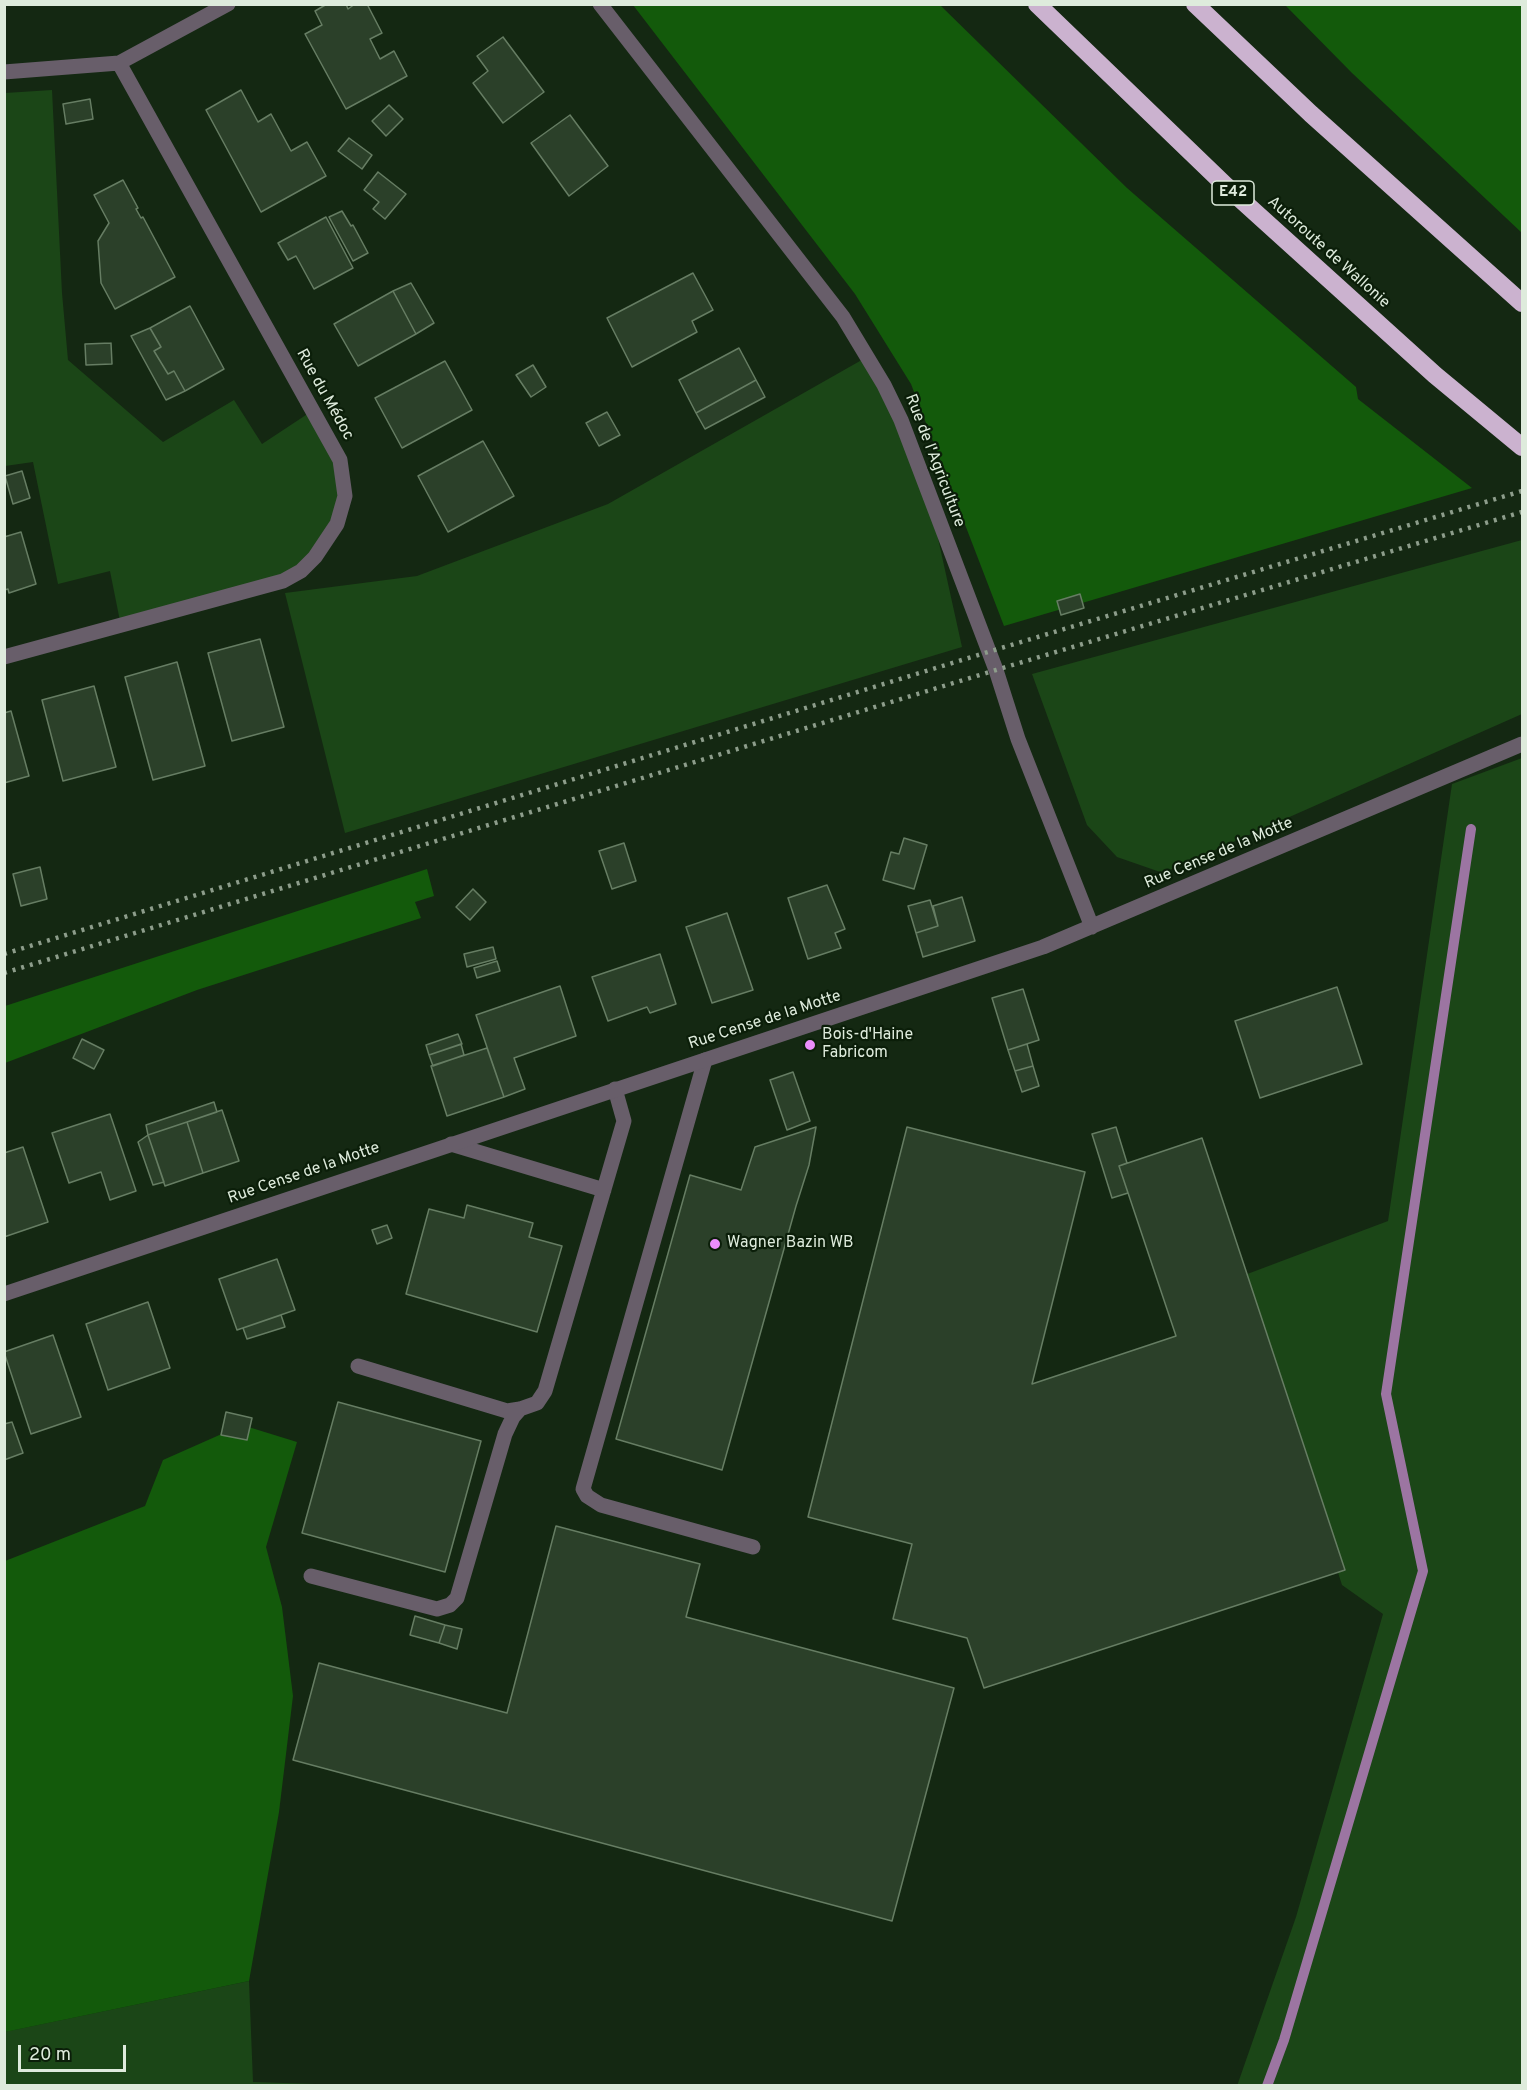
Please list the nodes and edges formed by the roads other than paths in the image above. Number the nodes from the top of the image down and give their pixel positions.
1 (228, 4) edge
2 (600, 4) edge
3 (1037, 4) edge
4 (1195, 4) edge
5 (119, 63) junction
6 (4, 72) edge
7 (1522, 303) edge
8 (1522, 447) edge
9 (4, 657) edge
10 (1522, 744) edge
11 (1092, 927) junction
12 (705, 1059) junction
13 (615, 1089) junction
14 (451, 1144) junction
15 (604, 1190) junction
16 (4, 1294) edge
17 (358, 1366) dead end
18 (520, 1409) junction
19 (753, 1547) dead end
20 (311, 1576) dead end

1 - 5 street
2 - 11 street, Rue de l'Agriculture
3 - 8 highway, Autoroute de Wallonie / E42
4 - 7 highway
5 - 6 street
5 - 9 street, Rue du Médoc
10 - 11 street, Rue Cense de la Motte
11 - 12 street, Rue Cense de la Motte
12 - 13 street, Rue Cense de la Motte
12 - 19 street
13 - 14 street, Rue Cense de la Motte
13 - 15 street
14 - 15 street
14 - 16 street, Rue Cense de la Motte
15 - 18 street
17 - 18 street
18 - 20 street

